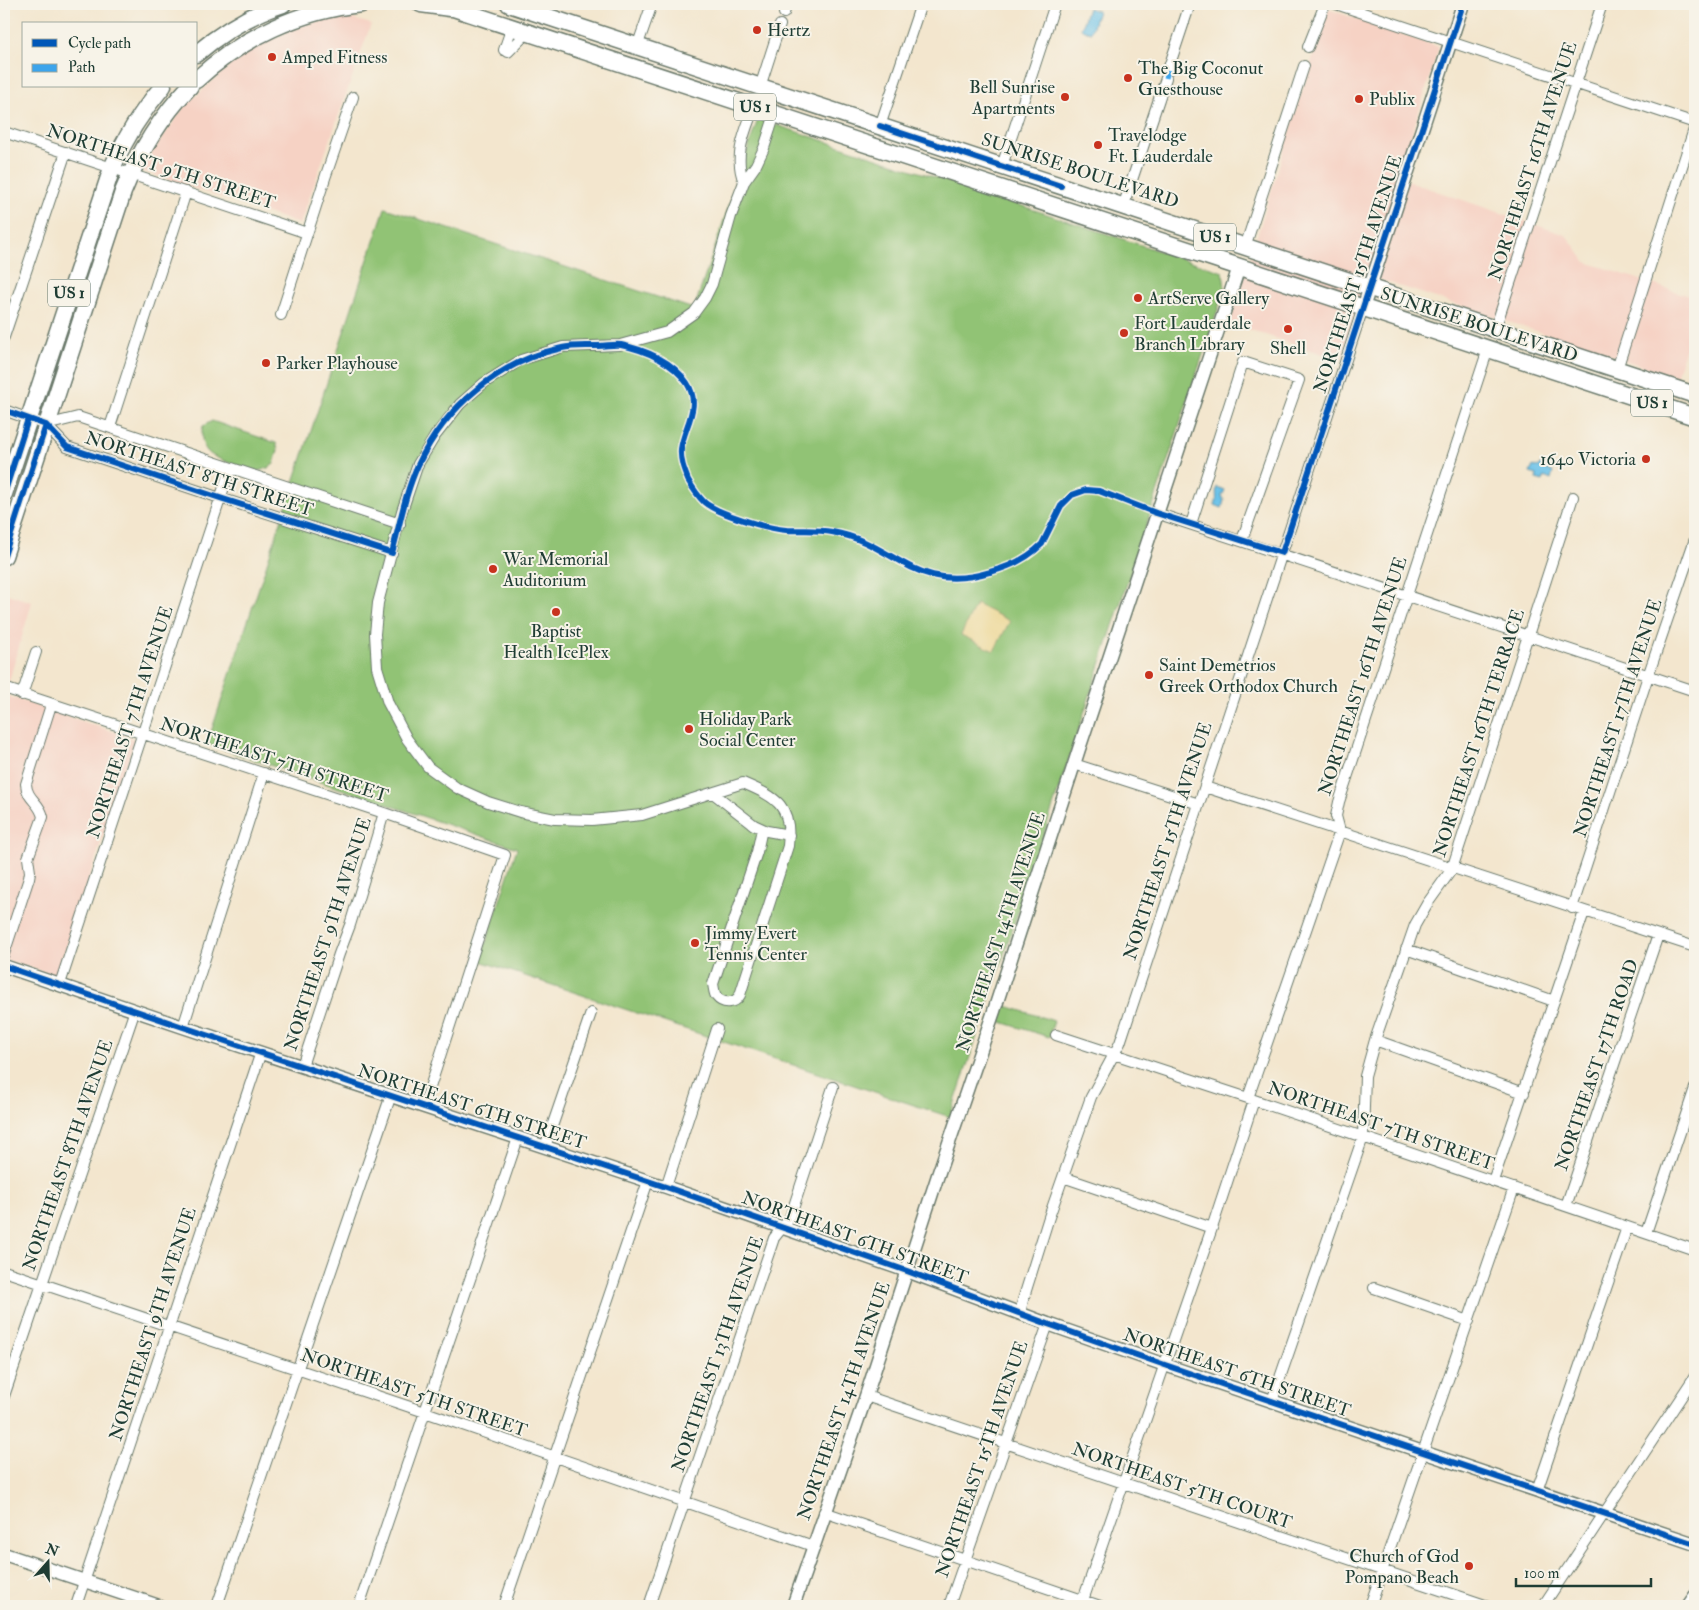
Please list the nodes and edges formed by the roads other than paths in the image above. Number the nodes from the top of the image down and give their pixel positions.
1 (280, 4) edge
2 (362, 4) edge
3 (421, 4) edge
4 (652, 4) edge
5 (921, 4) edge
6 (1055, 4) edge
7 (1190, 4) edge
8 (1325, 4) edge
9 (1336, 4) edge
10 (1463, 4) edge
11 (1602, 4) edge
12 (515, 5) edge
13 (447, 6) edge
14 (780, 26) dead end
15 (512, 27) junction
16 (528, 32) junction
17 (1451, 42) junction
18 (637, 47) junction
19 (1308, 47) dead end
20 (198, 53) edge
21 (666, 56) junction
22 (1304, 66) dead end
23 (632, 67) junction
24 (198, 78) edge
25 (1576, 83) junction
26 (760, 87) junction
27 (162, 88) edge
28 (188, 88) edge
29 (353, 97) dead end
30 (791, 97) junction
31 (754, 107) junction
32 (775, 114) junction
33 (1695, 124) edge
34 (880, 126) junction
35 (4, 132) edge
36 (66, 152) junction
37 (1002, 166) junction
38 (112, 168) junction
39 (130, 174) junction
40 (965, 176) junction
41 (744, 182) junction
42 (186, 192) junction
43 (1123, 207) junction
44 (307, 233) junction
45 (1245, 247) junction
46 (1239, 267) junction
47 (1370, 288) junction
48 (1363, 308) junction
49 (282, 315) dead end
50 (1495, 329) junction
51 (4, 337) edge
52 (1488, 349) junction
53 (1617, 370) junction
54 (1638, 376) junction
55 (1609, 389) junction
56 (1695, 395) edge
57 (4, 410) edge
58 (1695, 417) edge
59 (28, 419) junction
60 (46, 425) junction
61 (110, 427) junction
62 (230, 469) junction
63 (4, 494) edge
64 (1573, 497) dead end
65 (220, 498) junction
66 (1156, 513) junction
67 (400, 524) junction
68 (1191, 524) junction
69 (1695, 539) edge
70 (1242, 540) junction
71 (392, 553) junction
72 (1282, 553) junction
73 (4, 556) edge
74 (1406, 596) junction
75 (1527, 636) junction
76 (36, 652) dead end
77 (1648, 676) junction
78 (4, 688) edge
79 (1695, 691) edge
80 (22, 695) junction
81 (51, 705) junction
82 (143, 735) junction
83 (1074, 764) junction
84 (264, 773) junction
85 (732, 786) junction
86 (1205, 786) junction
87 (713, 793) junction
88 (1199, 804) junction
89 (729, 806) junction
90 (384, 813) junction
91 (762, 829) junction
92 (1340, 832) junction
93 (789, 835) junction
94 (1452, 869) junction
95 (1572, 908) junction
96 (1584, 912) junction
97 (1658, 935) junction
98 (1695, 947) edge
99 (1406, 949) junction
100 (4, 954) edge
101 (4, 966) edge
102 (60, 984) junction
103 (1554, 1002) junction
104 (134, 1010) junction
105 (591, 1013) dead end
106 (183, 1027) junction
107 (717, 1029) dead end
108 (1056, 1035) dead end
109 (1375, 1040) junction
110 (261, 1052) junction
111 (1113, 1053) junction
112 (302, 1066) junction
113 (833, 1087) dead end
114 (1695, 1088) edge
115 (1524, 1093) junction
116 (391, 1095) junction
117 (1251, 1099) junction
118 (424, 1106) junction
119 (1363, 1137) junction
120 (518, 1138) junction
121 (545, 1147) junction
122 (1063, 1177) junction
123 (648, 1181) junction
124 (1493, 1181) junction
125 (666, 1187) junction
126 (1514, 1188) junction
127 (1566, 1206) junction
128 (1627, 1227) junction
129 (782, 1228) junction
130 (1212, 1228) junction
131 (1646, 1233) junction
132 (1695, 1250) edge
133 (4, 1271) edge
134 (907, 1271) junction
135 (41, 1284) junction
136 (1374, 1288) dead end
137 (1020, 1314) junction
138 (1469, 1321) junction
139 (1048, 1324) junction
140 (170, 1326) junction
141 (1165, 1365) junction
142 (298, 1371) junction
143 (1695, 1376) edge
144 (4, 1396) edge
145 (866, 1396) junction
146 (1272, 1401) junction
147 (425, 1412) junction
148 (1006, 1444) junction
149 (1424, 1452) junction
150 (555, 1458) junction
151 (1124, 1482) junction
152 (1537, 1491) junction
153 (684, 1502) junction
154 (824, 1512) junction
155 (1604, 1514) junction
156 (1695, 1544) edge
157 (812, 1546) junction
158 (4, 1554) edge
159 (966, 1560) junction
160 (1382, 1571) junction
161 (84, 1581) junction
162 (1695, 1596) edge
163 (1082, 1603) edge
164 (76, 1606) edge
165 (159, 1606) edge
166 (217, 1606) edge
167 (359, 1606) edge
168 (504, 1606) edge
169 (648, 1606) edge
170 (793, 1606) edge
171 (949, 1606) edge
172 (1100, 1606) edge
173 (1370, 1606) edge
174 (1488, 1606) edge
175 (1543, 1606) edge
176 (1688, 1606) edge

1 - 20 main road
2 - 24 main road
3 - 13 main road, US 1
4 - 18 street
5 - 34 street
6 - 37 street
7 - 43 street
8 - 19 street
9 - 17 street
10 - 17 street, NORTHEAST 15TH AVENUE
11 - 25 street, NORTHEAST 16TH AVENUE
12 - 18 main road, SUNRISE BOULEVARD / US 1
13 - 15 main road, SUNRISE BOULEVARD / US 1
14 - 26 street
15 - 16 main road, SUNRISE BOULEVARD / US 1
15 - 16 street
16 - 23 main road, SUNRISE BOULEVARD / US 1
17 - 25 street
17 - 47 street, NORTHEAST 15TH AVENUE
18 - 21 main road, SUNRISE BOULEVARD / US 1
21 - 23 main road
21 - 26 main road, SUNRISE BOULEVARD / US 1
22 - 45 street
23 - 31 main road, SUNRISE BOULEVARD / US 1
25 - 33 street
25 - 50 street, NORTHEAST 16TH AVENUE
26 - 30 main road, SUNRISE BOULEVARD / US 1
27 - 38 main road, US 1
28 - 39 main road, US 1
29 - 44 street
30 - 31 main road
30 - 34 main road, SUNRISE BOULEVARD / US 1
31 - 32 main road, SUNRISE BOULEVARD / US 1
31 - 41 street
32 - 40 main road, SUNRISE BOULEVARD / US 1
32 - 41 street
33 - 53 street
34 - 37 main road, SUNRISE BOULEVARD / US 1
35 - 36 street, NORTHEAST 9TH STREET
36 - 38 street, NORTHEAST 9TH STREET
36 - 51 street
37 - 40 main road
37 - 43 main road, SUNRISE BOULEVARD / US 1
38 - 39 street, NORTHEAST 9TH STREET
38 - 59 main road, US 1
39 - 42 street, NORTHEAST 9TH STREET
39 - 60 main road, US 1
40 - 46 main road, SUNRISE BOULEVARD / US 1
41 - 67 street
42 - 44 street, NORTHEAST 9TH STREET
42 - 61 street
43 - 45 main road, SUNRISE BOULEVARD / US 1
44 - 49 street
45 - 47 main road, SUNRISE BOULEVARD / US 1
46 - 48 main road, SUNRISE BOULEVARD / US 1
46 - 66 street, NORTHEAST 14TH AVENUE
47 - 48 street, NORTHEAST 15TH AVENUE
47 - 50 main road, SUNRISE BOULEVARD / US 1
48 - 52 main road, SUNRISE BOULEVARD / US 1
48 - 72 street, NORTHEAST 15TH AVENUE
50 - 53 main road, SUNRISE BOULEVARD / US 1
52 - 55 main road, SUNRISE BOULEVARD / US 1
52 - 74 street, NORTHEAST 16TH AVENUE
53 - 54 main road, SUNRISE BOULEVARD / US 1
54 - 55 main road
54 - 56 main road, SUNRISE BOULEVARD / US 1
55 - 58 main road, SUNRISE BOULEVARD / US 1
57 - 59 street, NORTHEAST 8TH STREET
59 - 60 street, NORTHEAST 8TH STREET
59 - 63 main road, US 1
60 - 61 street, NORTHEAST 8TH STREET
60 - 65 street, NORTHEAST 8TH STREET
60 - 73 main road, US 1
61 - 62 street, NORTHEAST 8TH STREET
62 - 65 street, NORTHEAST 7TH AVENUE
62 - 67 street, NORTHEAST 8TH STREET
64 - 75 street, NORTHEAST 16TH TERRACE
65 - 71 street, NORTHEAST 8TH STREET
65 - 82 street, NORTHEAST 7TH AVENUE
66 - 68 street
66 - 83 street, NORTHEAST 14TH AVENUE
67 - 71 street
68 - 70 street
68 - 70 street
69 - 77 street, NORTHEAST 17TH AVENUE
70 - 72 street
71 - 87 street
72 - 74 street
72 - 86 street, NORTHEAST 15TH AVENUE
74 - 75 street
74 - 92 street, NORTHEAST 16TH AVENUE
75 - 77 street
75 - 94 street, NORTHEAST 16TH TERRACE
76 - 80 street
77 - 79 street
77 - 95 street, NORTHEAST 17TH AVENUE
78 - 80 street, NORTHEAST 7TH STREET
80 - 81 street, NORTHEAST 7TH STREET
81 - 82 street, NORTHEAST 7TH STREET
81 - 100 street
82 - 84 street, NORTHEAST 7TH STREET
82 - 102 street, NORTHEAST 7TH AVENUE
83 - 88 street
83 - 134 street, NORTHEAST 14TH AVENUE
84 - 90 street, NORTHEAST 7TH STREET
84 - 106 street
85 - 87 street
85 - 89 street
85 - 93 street
86 - 88 street, NORTHEAST 15TH AVENUE
86 - 92 street
87 - 89 street
88 - 111 street, NORTHEAST 15TH AVENUE
89 - 91 street
90 - 112 street, NORTHEAST 9TH AVENUE
90 - 118 street, NORTHEAST 7TH STREET
91 - 93 street
91 - 93 street
92 - 94 street
92 - 117 street, NORTHEAST 16TH AVENUE
94 - 95 street
94 - 99 street, NORTHEAST 16TH TERRACE
95 - 96 street
96 - 97 street
96 - 103 street
97 - 98 street
97 - 127 street, NORTHEAST 17TH ROAD
99 - 103 street
99 - 109 street, NORTHEAST 16TH TERRACE
101 - 102 street, NORTHEAST 6TH STREET
102 - 104 street, NORTHEAST 6TH STREET
103 - 115 street
104 - 106 street, NORTHEAST 6TH STREET
104 - 135 street, NORTHEAST 8TH AVENUE
105 - 121 street
106 - 110 street, NORTHEAST 6TH STREET
107 - 125 street
108 - 111 street, NORTHEAST 7TH STREET
109 - 115 street
109 - 119 street, NORTHEAST 16TH TERRACE
110 - 112 street, NORTHEAST 6TH STREET
110 - 140 street, NORTHEAST 9TH AVENUE
111 - 117 street, NORTHEAST 7TH STREET
111 - 122 street, NORTHEAST 15TH AVENUE
112 - 116 street, NORTHEAST 6TH STREET
113 - 129 street, NORTHEAST 13TH AVENUE
114 - 131 street
115 - 124 street
116 - 118 street, NORTHEAST 6TH STREET
116 - 142 street
117 - 119 street, NORTHEAST 7TH STREET
117 - 130 street, NORTHEAST 16TH AVENUE
118 - 120 street, NORTHEAST 6TH STREET
119 - 124 street, NORTHEAST 7TH STREET
119 - 146 street, NORTHEAST 16TH TERRACE
120 - 121 street, NORTHEAST 6TH STREET
120 - 147 street
121 - 123 street, NORTHEAST 6TH STREET
122 - 130 street
122 - 137 street, NORTHEAST 15TH AVENUE
123 - 125 street, NORTHEAST 6TH STREET
123 - 150 street
124 - 126 street, NORTHEAST 7TH STREET
125 - 129 street, NORTHEAST 6TH STREET
126 - 127 street, NORTHEAST 7TH STREET
126 - 138 street
127 - 128 street, NORTHEAST 7TH STREET
128 - 131 street, NORTHEAST 7TH STREET
128 - 152 street
129 - 134 street, NORTHEAST 6TH STREET
129 - 153 street, NORTHEAST 13TH AVENUE
130 - 141 street, NORTHEAST 16TH AVENUE
131 - 132 street, NORTHEAST 7TH STREET
133 - 135 street, NORTHEAST 5TH STREET
134 - 137 street, NORTHEAST 6TH STREET
134 - 145 street, NORTHEAST 14TH AVENUE
135 - 140 street, NORTHEAST 5TH STREET
135 - 144 street, NORTHEAST 8TH AVENUE
136 - 138 street
137 - 139 street, NORTHEAST 6TH STREET
138 - 149 street
139 - 141 street, NORTHEAST 6TH STREET
139 - 148 street, NORTHEAST 15TH AVENUE
140 - 142 street, NORTHEAST 5TH STREET
140 - 161 street, NORTHEAST 9TH AVENUE
141 - 146 street, NORTHEAST 6TH STREET
141 - 151 street, NORTHEAST 16TH AVENUE
142 - 147 street, NORTHEAST 5TH STREET
142 - 166 street
143 - 155 street
145 - 148 street, NORTHEAST 5TH COURT
145 - 154 street, NORTHEAST 14TH AVENUE
146 - 149 street, NORTHEAST 6TH STREET
147 - 150 street, NORTHEAST 5TH STREET
147 - 167 street
148 - 151 street, NORTHEAST 5TH COURT
148 - 159 street, NORTHEAST 15TH AVENUE
149 - 152 street, NORTHEAST 6TH STREET
149 - 160 street
150 - 153 street, NORTHEAST 5TH STREET
150 - 168 street
151 - 160 street, NORTHEAST 5TH COURT
151 - 163 street, NORTHEAST 16TH AVENUE
152 - 155 street, NORTHEAST 6TH STREET
153 - 157 street, NORTHEAST 5TH STREET
153 - 169 street, NORTHEAST 13TH AVENUE
154 - 157 street, NORTHEAST 14TH AVENUE
154 - 159 street
155 - 156 street, NORTHEAST 6TH STREET
155 - 175 street
157 - 170 street, NORTHEAST 14TH AVENUE
158 - 161 street
159 - 163 street
159 - 171 street, NORTHEAST 15TH AVENUE
160 - 173 street
160 - 174 street, NORTHEAST 5TH COURT
161 - 164 street, NORTHEAST 9TH AVENUE
161 - 165 street
162 - 176 street
163 - 172 street

